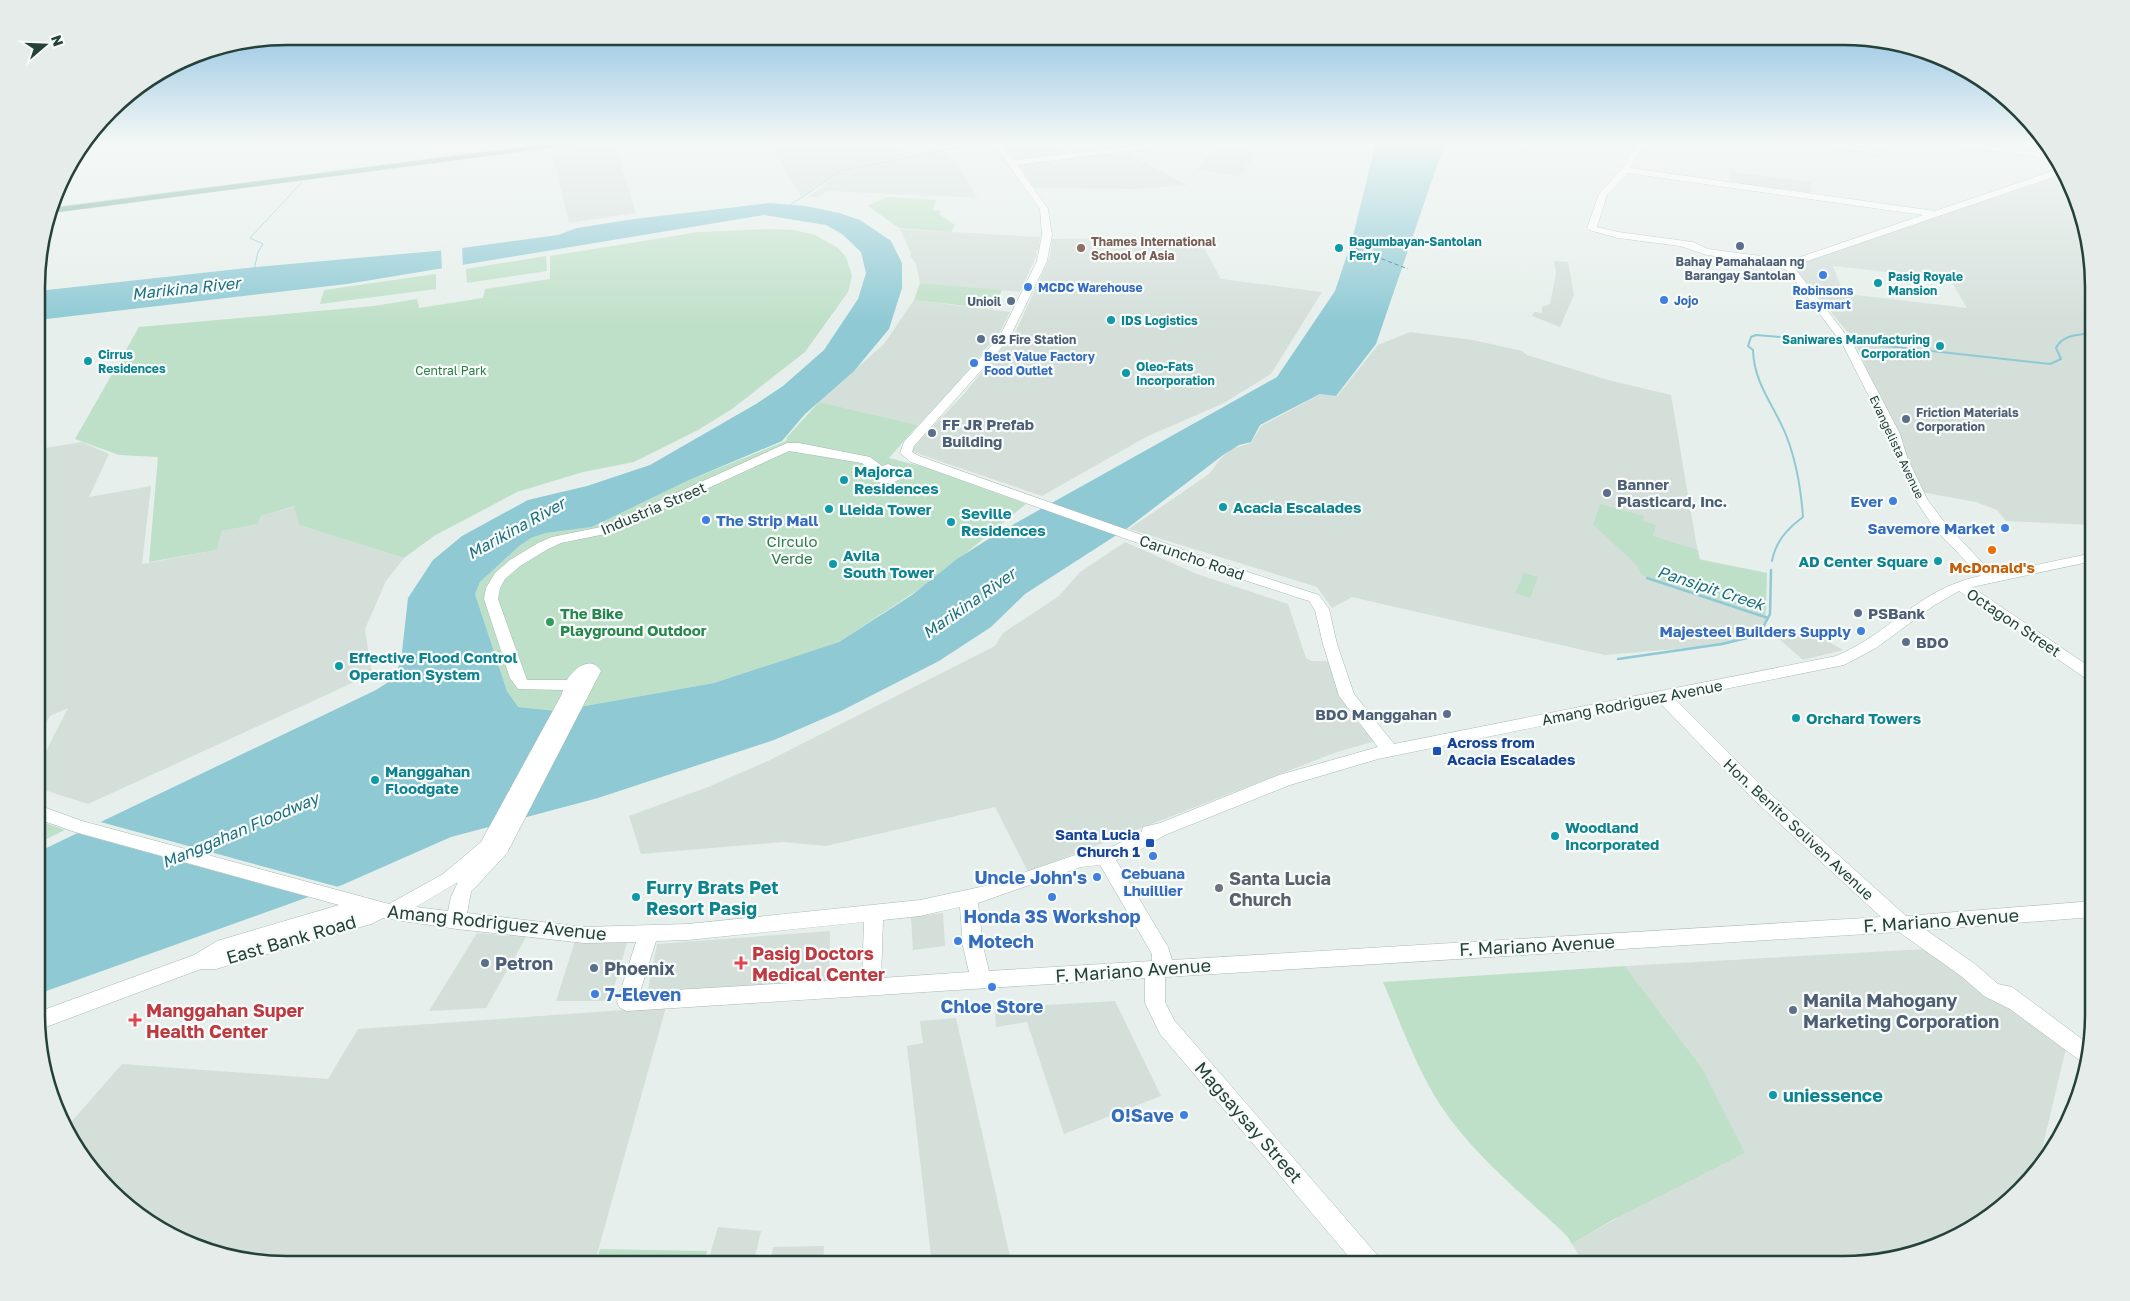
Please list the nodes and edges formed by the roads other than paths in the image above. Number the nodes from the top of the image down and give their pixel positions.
1 (79, 203) edge
2 (113, 203) edge
3 (1040, 203) edge
4 (1600, 203) edge
5 (1855, 203) edge
6 (1968, 203) edge
7 (59, 205) edge
8 (58, 210) edge
9 (1935, 214) junction
10 (1784, 265) junction
11 (906, 453) junction
12 (2085, 559) edge
13 (1990, 579) junction
14 (1960, 584) junction
15 (2085, 670) edge
16 (1662, 696) junction
17 (1390, 751) junction
18 (45, 814) edge
19 (1159, 830) junction
20 (1104, 856) junction
21 (1081, 860) junction
22 (456, 885) junction
23 (968, 899) junction
24 (360, 905) junction
25 (2085, 910) edge
26 (385, 911) junction
27 (874, 914) junction
28 (438, 919) junction
29 (457, 921) junction
30 (1902, 924) junction
31 (648, 935) junction
32 (201, 961) junction
33 (1159, 968) junction
34 (981, 980) junction
35 (870, 987) junction
36 (45, 1018) edge
37 (2082, 1051) edge
38 (1363, 1256) edge

1 - 7 main road
2 - 8 main road
3 - 11 street, Industria Street
4 - 10 street
5 - 9 street
6 - 9 street
9 - 10 street
10 - 13 street, Evangelista Avenue
11 - 17 street, Caruncho Road
11 - 22 street, Industria Street
12 - 13 street, Amang Rodriguez Avenue
13 - 14 street, Amang Rodriguez Avenue
14 - 15 street, Octagon Street
14 - 16 street, Amang Rodriguez Avenue
16 - 17 street, Amang Rodriguez Avenue
16 - 30 street, Hon. Benito Soliven Avenue
17 - 19 street, Amang Rodriguez Avenue
18 - 24 street, Amang Rodriguez Avenue
19 - 20 street, Amang Rodriguez Avenue
19 - 21 street, Amang Rodriguez Avenue
20 - 21 street, Amang Rodriguez Avenue
20 - 33 street, Magsaysay Street
21 - 23 street, Amang Rodriguez Avenue
22 - 26 street, East Bank Road
22 - 28 street
22 - 29 street
23 - 27 street, Amang Rodriguez Avenue
23 - 34 street
24 - 26 street, Amang Rodriguez Avenue
24 - 32 street, East Bank Road
25 - 30 street, F. Mariano Avenue
26 - 28 street, Amang Rodriguez Avenue
26 - 32 street, East Bank Road
27 - 31 street, Amang Rodriguez Avenue
27 - 35 street
28 - 29 street, Amang Rodriguez Avenue
29 - 31 street, Amang Rodriguez Avenue
30 - 33 street, F. Mariano Avenue
30 - 37 street, Hon. Benito Soliven Avenue
31 - 35 street, F. Mariano Avenue
32 - 36 street, East Bank Road
33 - 34 street, F. Mariano Avenue
33 - 38 street, Magsaysay Street
34 - 35 street, F. Mariano Avenue

